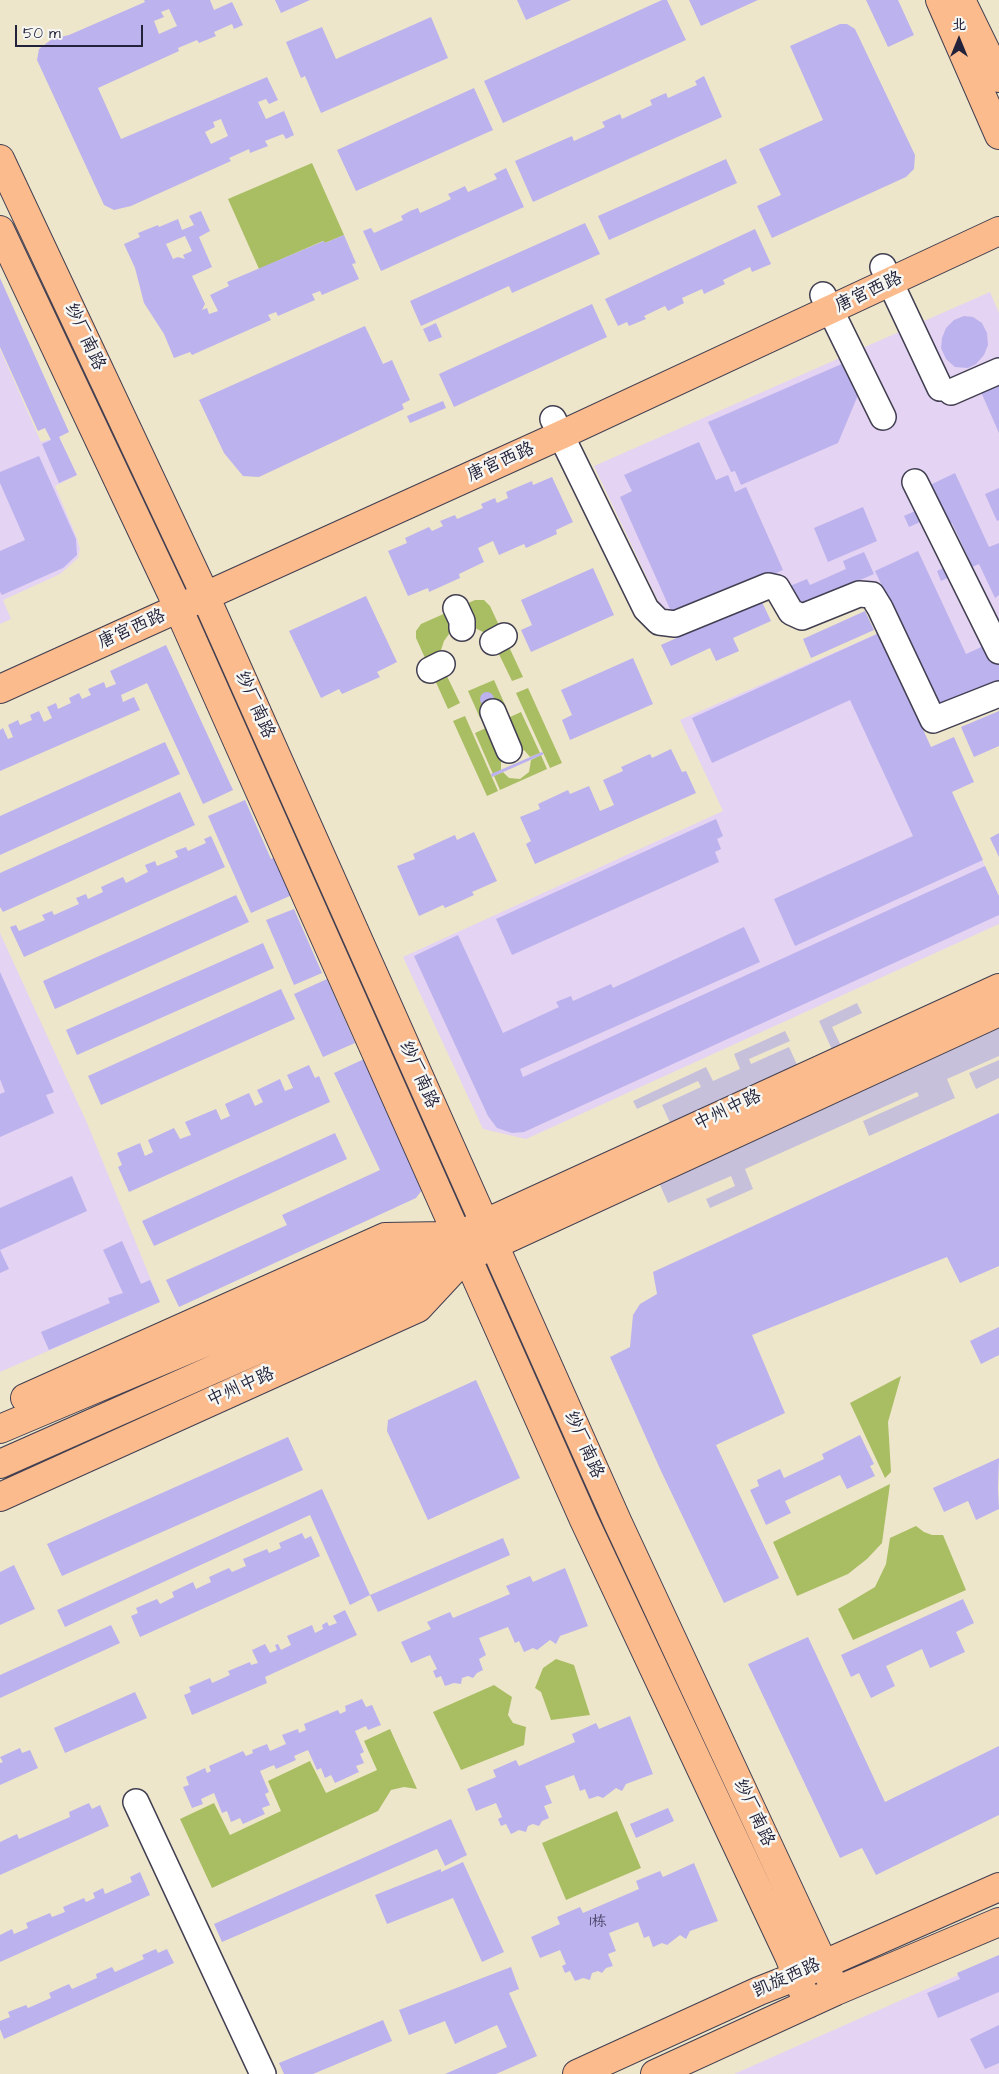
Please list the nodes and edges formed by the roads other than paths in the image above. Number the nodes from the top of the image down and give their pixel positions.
1 (940, 0) edge
2 (961, 0) edge
3 (999, 78) edge
4 (999, 135) edge
5 (0, 159) edge
6 (999, 213) edge
7 (0, 230) edge
8 (999, 231) edge
9 (887, 275) junction
10 (826, 303) junction
11 (999, 371) edge
12 (883, 418) dead end
13 (557, 427) junction
14 (915, 482) dead end
15 (202, 588) junction
16 (175, 601) junction
17 (999, 651) edge
18 (0, 669) edge
19 (0, 689) edge
20 (999, 694) edge
21 (493, 712) dead end
22 (509, 750) dead end
23 (999, 988) edge
24 (999, 1012) edge
25 (489, 1234) junction
26 (461, 1246) junction
27 (217, 1368) junction
28 (0, 1409) edge
29 (0, 1428) edge
30 (119, 1443) junction
31 (0, 1464) edge
32 (0, 1497) edge
33 (136, 1802) dead end
34 (999, 1887) edge
35 (999, 1922) edge
36 (823, 1963) junction
37 (797, 1976) junction
38 (836, 1991) junction
39 (808, 2004) junction
40 (263, 2074) edge
41 (577, 2074) edge
42 (655, 2074) edge

1 - 4 main road
2 - 3 main road
5 - 15 main road, 纱厂南路
6 - 9 main road, 唐宫西路
7 - 16 main road, 纱厂南路
8 - 9 main road, 唐宫西路
9 - 10 main road, 唐宫西路
9 - 11 street
10 - 12 street
10 - 13 main road, 唐宫西路
13 - 15 main road, 唐宫西路
13 - 20 street
14 - 17 street
15 - 16 main road, 唐宫西路
15 - 25 main road, 纱厂南路
16 - 18 main road, 唐宫西路
16 - 19 main road, 唐宫西路
16 - 26 main road, 纱厂南路
21 - 22 street
23 - 25 main road, 中州中路
24 - 25 main road, 中州中路
25 - 26 main road, 中州中路
25 - 36 main road, 纱厂南路
26 - 27 main road, 中州中路
26 - 28 main road, 中州中路
26 - 29 main road, 中州中路
26 - 30 main road, 中州中路
26 - 37 main road, 纱厂南路
27 - 30 main road
27 - 31 main road, 中州中路
30 - 32 main road, 中州中路
33 - 40 street
34 - 36 main road, 凯旋西路
35 - 38 main road, 凯旋西路
36 - 37 main road, 凯旋西路
36 - 38 main road, 纱厂南路
37 - 39 main road, 纱厂南路
37 - 41 main road, 凯旋西路
38 - 39 main road, 凯旋西路
39 - 42 main road, 凯旋西路

